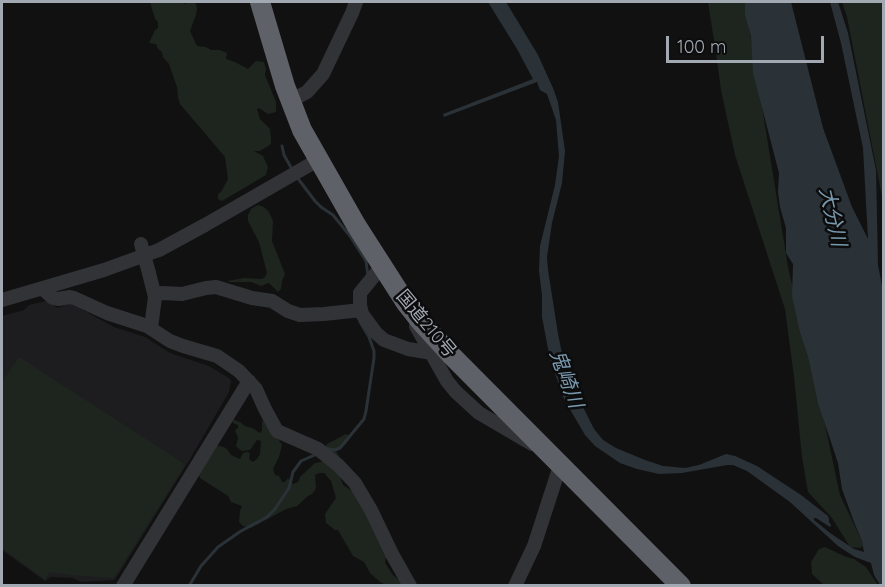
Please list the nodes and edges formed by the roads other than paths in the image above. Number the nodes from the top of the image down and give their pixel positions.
1 (260, 2) edge
2 (356, 2) edge
3 (290, 101) junction
4 (318, 160) junction
5 (141, 244) dead end
6 (382, 266) junction
7 (393, 285) junction
8 (42, 288) junction
9 (155, 295) junction
10 (2, 300) edge
11 (361, 310) junction
12 (151, 328) junction
13 (432, 353) junction
14 (249, 381) junction
15 (557, 460) junction
16 (123, 585) edge
17 (410, 585) edge
18 (515, 585) edge
19 (681, 585) edge

1 - 3 highway, 国道210号
2 - 3 street
3 - 4 highway, 国道210号
4 - 6 highway, 国道210号
4 - 8 street
5 - 9 street, bridge
6 - 7 highway, 国道210号
6 - 11 street
7 - 13 street
7 - 15 highway, 国道210号
8 - 10 street
8 - 12 street
9 - 11 street
9 - 12 street
11 - 13 street
12 - 14 street
13 - 15 street
14 - 16 street
14 - 17 street
15 - 18 street
15 - 19 highway, 国道210号

